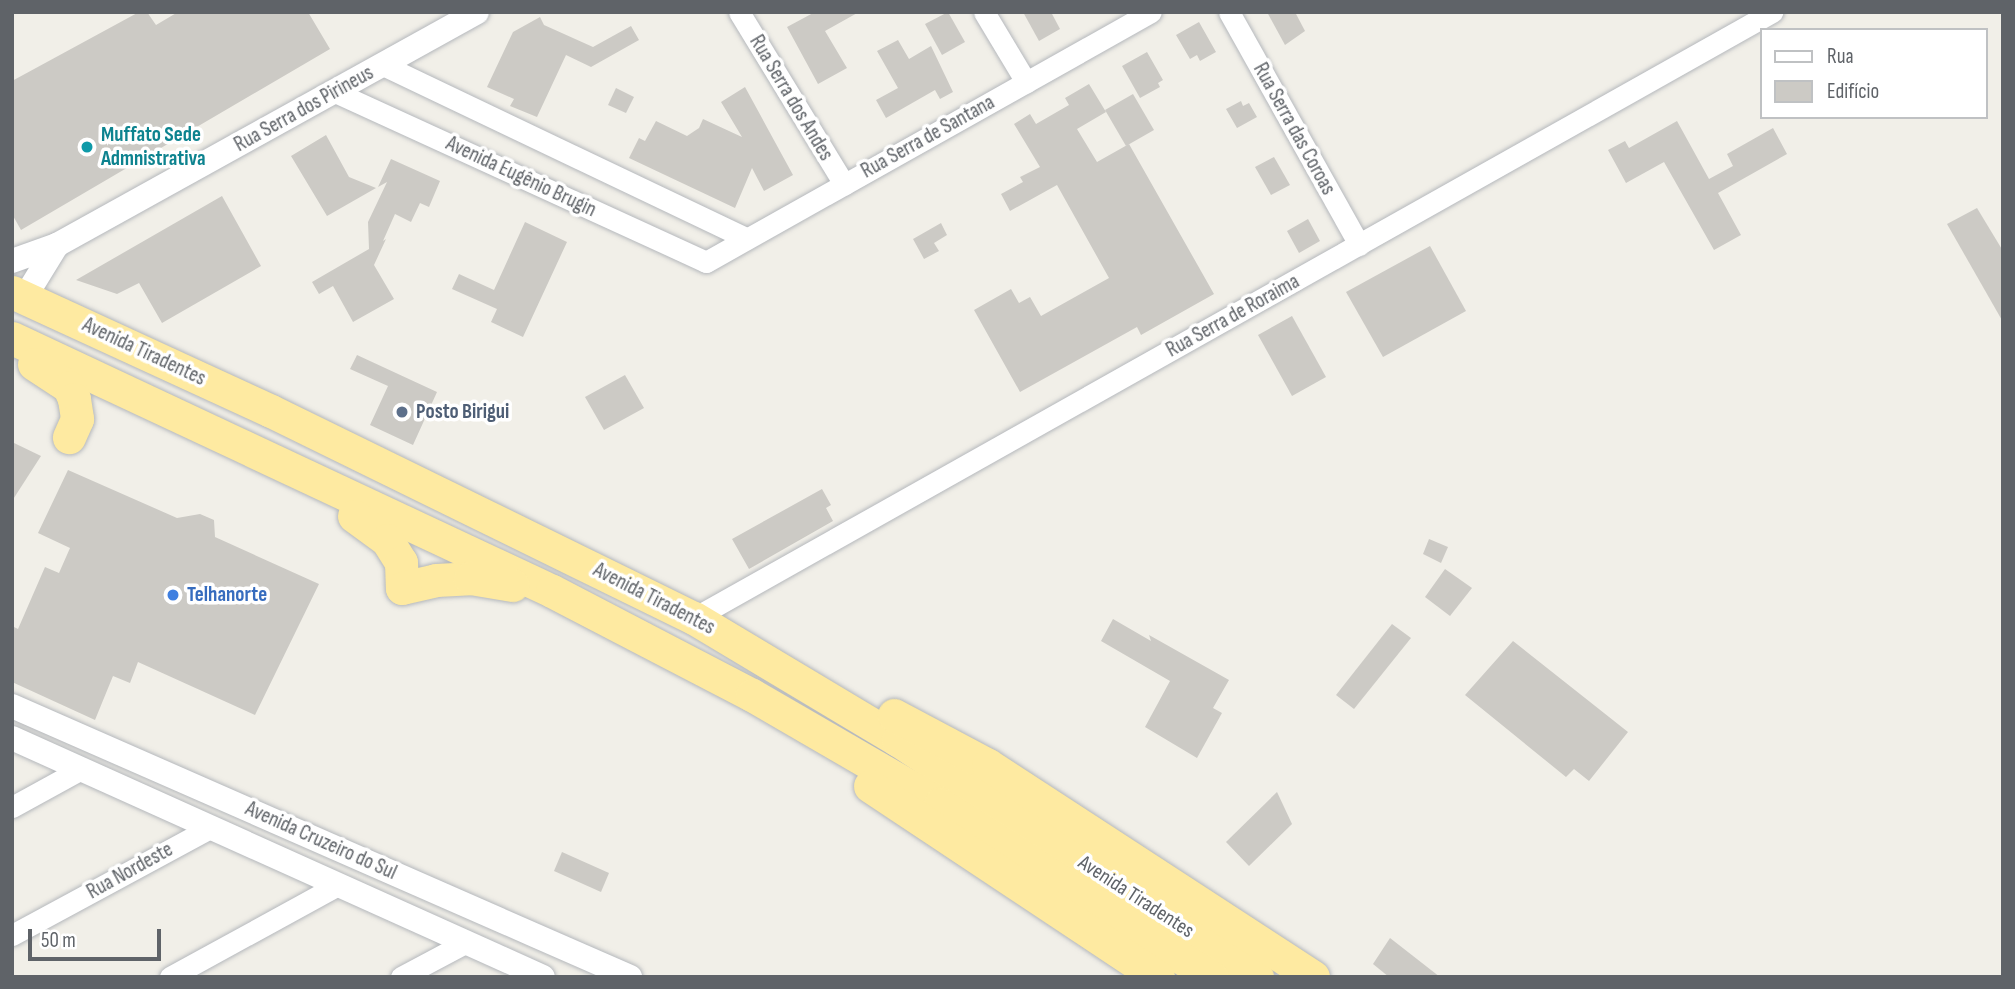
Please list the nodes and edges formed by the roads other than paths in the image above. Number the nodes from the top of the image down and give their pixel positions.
1 (477, 12) edge
2 (739, 12) edge
3 (984, 12) edge
4 (1151, 12) edge
5 (1228, 12) edge
6 (1772, 12) edge
7 (383, 65) junction
8 (1026, 82) junction
9 (335, 92) junction
10 (844, 184) junction
11 (747, 239) junction
12 (1359, 245) junction
13 (57, 246) junction
14 (12, 261) edge
15 (706, 262) joint
16 (17, 299) edge
17 (12, 338) edge
18 (12, 349) edge
19 (69, 437) dead end
20 (260, 455) junction
21 (552, 591) junction
22 (694, 618) junction
23 (761, 656) junction
24 (752, 695) junction
25 (12, 706) edge
26 (12, 738) edge
27 (81, 769) junction
28 (12, 807) edge
29 (210, 828) junction
30 (338, 885) junction
31 (12, 935) edge
32 (465, 943) junction
33 (170, 977) edge
34 (401, 977) edge
35 (543, 977) edge
36 (630, 977) edge
37 (1158, 977) edge
38 (1212, 977) edge
39 (1257, 977) edge
40 (1314, 977) edge

1 - 7 street, Rua Serra dos Pirineus
2 - 10 street, Rua Serra dos Andes
3 - 8 street
4 - 8 street, Rua Serra de Santana
5 - 12 street, Rua Serra das Coroas
6 - 12 street, Rua Serra de Roraima
7 - 9 street, Rua Serra dos Pirineus
7 - 11 street, Avenida Eugênio Brugin
8 - 10 street, Rua Serra de Santana
9 - 13 street, Rua Serra dos Pirineus
9 - 15 street, Avenida Eugênio Brugin
10 - 11 street, Rua Serra de Santana
11 - 15 street, Rua Serra de Santana
12 - 22 street, Rua Serra de Roraima
13 - 14 street, Rua Serra dos Pirineus
13 - 16 street
16 - 22 highway, Avenida Tiradentes
17 - 20 highway, Avenida Tiradentes
18 - 19 highway
20 - 21 highway, Avenida Tiradentes
20 - 21 highway
21 - 24 highway, Avenida Tiradentes
22 - 23 highway, Avenida Tiradentes
23 - 39 highway, Avenida Tiradentes
23 - 40 highway
24 - 37 highway
24 - 38 highway, Avenida Tiradentes
25 - 36 street, Avenida Cruzeiro do Sul
26 - 27 street, Avenida Cruzeiro do Sul
27 - 28 street
27 - 29 street, Avenida Cruzeiro do Sul
29 - 30 street, Avenida Cruzeiro do Sul
29 - 31 street, Rua Nordeste
30 - 32 street, Avenida Cruzeiro do Sul
30 - 33 street
32 - 34 street
32 - 35 street, Avenida Cruzeiro do Sul

